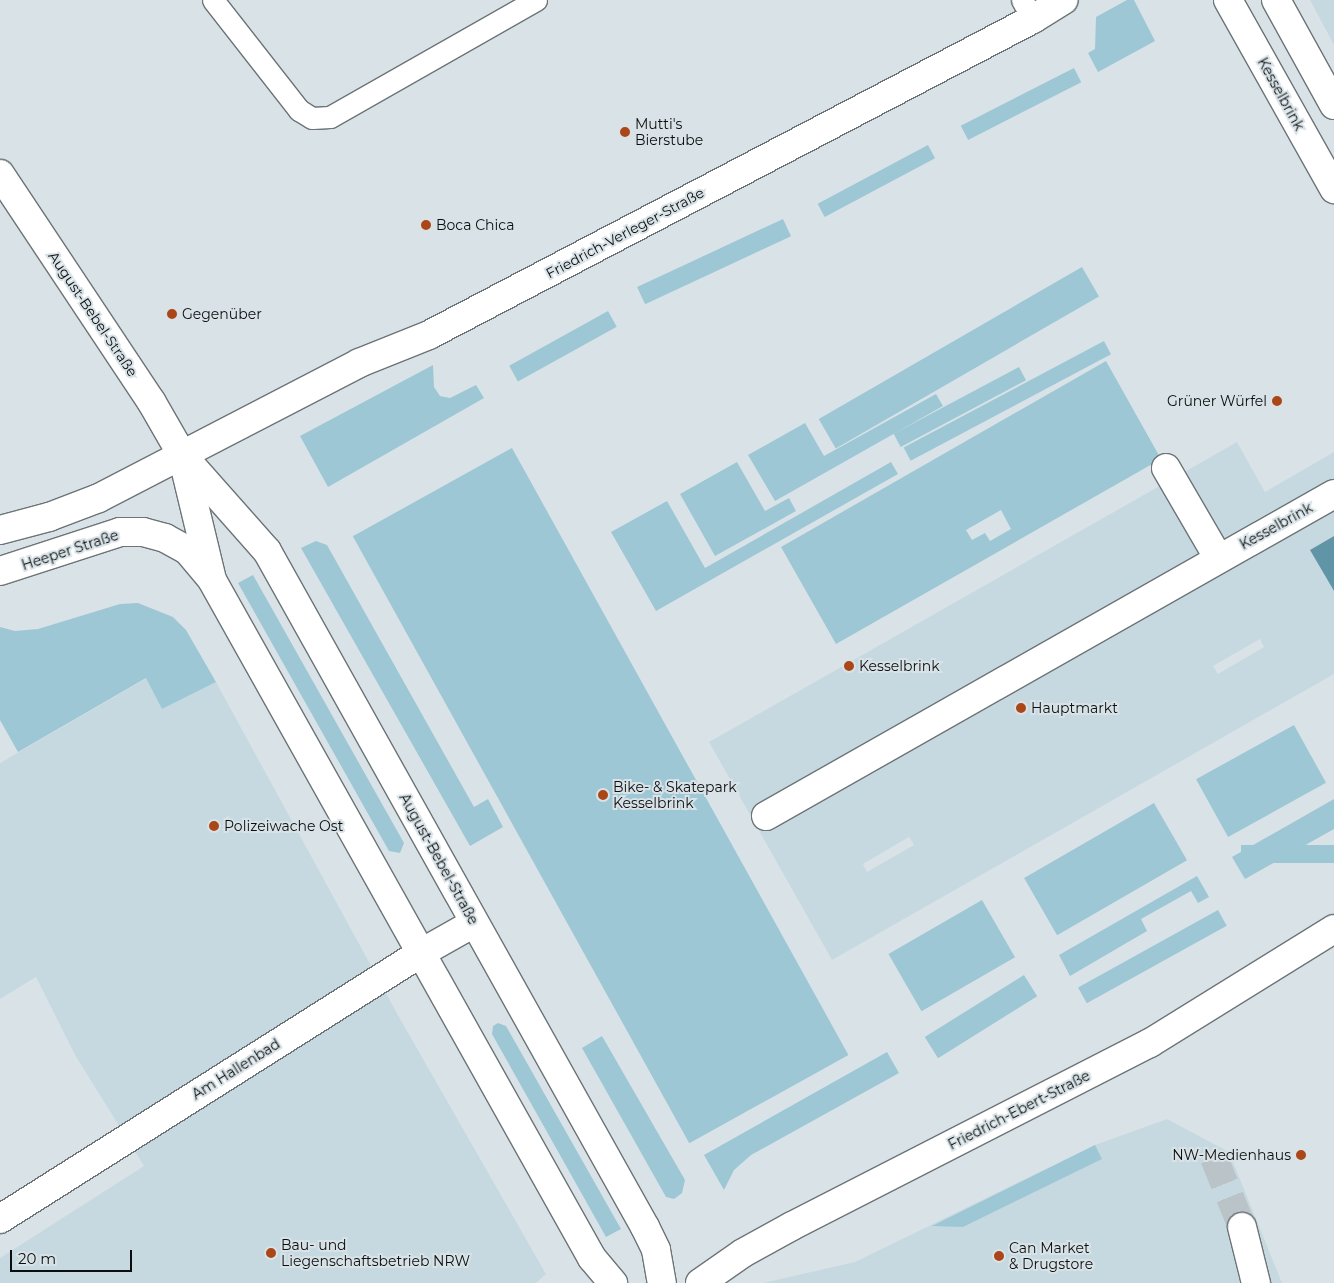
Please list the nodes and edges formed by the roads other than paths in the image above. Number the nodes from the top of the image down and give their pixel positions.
1 (213, 0) edge
2 (536, 0) edge
3 (1063, 0) edge
4 (1228, 0) edge
5 (1276, 0) edge
6 (1028, 10) edge
7 (1334, 105) edge
8 (0, 174) edge
9 (1334, 188) edge
10 (182, 455) junction
11 (1166, 468) dead end
12 (1334, 494) edge
13 (0, 530) edge
14 (1219, 559) junction
15 (0, 571) edge
16 (212, 580) junction
17 (766, 816) dead end
18 (474, 923) junction
19 (1334, 929) edge
20 (421, 953) junction
21 (0, 1219) edge
22 (1242, 1227) tunnel mouth
23 (613, 1283) edge
24 (662, 1283) edge
25 (700, 1283) edge
26 (1256, 1283) edge

1 - 2 lane
3 - 6 street, Friedrich-Verleger-Straße
4 - 9 street, Kesselbrink
5 - 7 street
6 - 10 street, Friedrich-Verleger-Straße
8 - 10 street, August-Bebel-Straße
10 - 13 street
10 - 16 street, August-Bebel-Straße
10 - 18 street, August-Bebel-Straße
11 - 14 street
12 - 14 street, Kesselbrink
14 - 17 street, Kesselbrink
15 - 16 street, Heeper Straße
16 - 20 street, August-Bebel-Straße
18 - 20 street, Am Hallenbad
18 - 24 street, August-Bebel-Straße
19 - 25 street, Friedrich-Ebert-Straße
20 - 21 street, Am Hallenbad
20 - 23 street, August-Bebel-Straße
22 - 26 street

